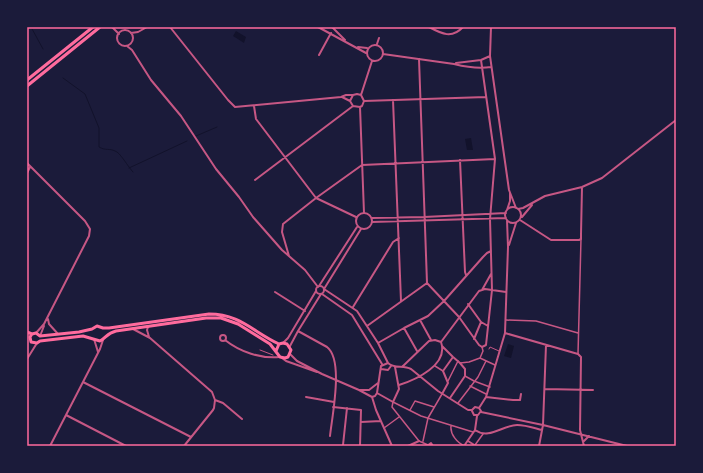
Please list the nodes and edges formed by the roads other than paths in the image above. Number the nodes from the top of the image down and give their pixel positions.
1 (93, 27) edge
2 (100, 27) edge
3 (112, 27) edge
4 (146, 27) edge
5 (170, 27) edge
6 (318, 27) edge
7 (332, 27) edge
8 (430, 27) edge
9 (464, 27) edge
10 (491, 27) edge
11 (138, 32) junction
12 (131, 33) junction
13 (331, 33) junction
14 (119, 34) junction
15 (133, 37) junction
16 (379, 38) dead end
17 (347, 42) junction
18 (131, 43) junction
19 (377, 44) junction
20 (127, 46) junction
21 (358, 47) junction
22 (367, 48) junction
23 (132, 50) junction
24 (366, 53) junction
25 (383, 54) junction
26 (319, 55) dead end
27 (490, 56) junction
28 (419, 58) junction
29 (481, 60) junction
30 (372, 61) junction
31 (454, 64) junction
32 (492, 67) junction
33 (482, 68) junction
34 (27, 80) edge
35 (27, 86) edge
36 (353, 95) junction
37 (361, 95) junction
38 (486, 96) junction
39 (341, 97) junction
40 (420, 99) junction
41 (393, 100) junction
42 (350, 101) junction
43 (364, 101) junction
44 (254, 106) junction
45 (353, 106) junction
46 (360, 107) junction
47 (676, 120) edge
48 (286, 158) junction
49 (495, 159) junction
50 (460, 160) junction
51 (422, 162) junction
52 (27, 163) edge
53 (395, 163) junction
54 (362, 165) junction
55 (30, 167) junction
56 (27, 173) edge
57 (255, 180) dead end
58 (582, 187) junction
59 (510, 190) junction
60 (316, 198) junction
61 (532, 204) junction
62 (517, 208) junction
63 (506, 212) junction
64 (364, 213) junction
65 (490, 214) junction
66 (462, 215) junction
67 (356, 217) junction
68 (424, 217) junction
69 (372, 218) junction
70 (398, 218) junction
71 (490, 219) junction
72 (507, 219) junction
73 (520, 219) junction
74 (462, 220) junction
75 (424, 221) junction
76 (372, 222) junction
77 (398, 222) junction
78 (516, 223) junction
79 (357, 227) junction
80 (361, 229) junction
81 (398, 238) junction
82 (581, 240) junction
83 (508, 247) junction
84 (491, 251) junction
85 (290, 256) junction
86 (492, 273) junction
87 (466, 275) junction
88 (427, 283) junction
89 (319, 286) junction
90 (324, 289) junction
91 (482, 290) junction
92 (492, 290) junction
93 (316, 291) junction
94 (275, 292) dead end
95 (507, 292) junction
96 (322, 294) junction
97 (401, 301) junction
98 (444, 301) junction
99 (468, 304) junction
100 (353, 307) junction
101 (305, 311) junction
102 (205, 317) junction
103 (459, 317) junction
104 (48, 318) junction
105 (185, 320) junction
106 (420, 320) junction
107 (506, 320) junction
108 (481, 322) junction
109 (44, 324) junction
110 (367, 326) junction
111 (488, 326) junction
112 (148, 327) junction
113 (103, 328) junction
114 (404, 328) junction
115 (92, 329) junction
116 (132, 329) junction
117 (298, 331) junction
118 (27, 332) edge
119 (34, 333) junction
120 (505, 333) junction
121 (578, 333) junction
122 (58, 334) junction
123 (40, 336) junction
124 (104, 337) junction
125 (93, 338) junction
126 (150, 338) junction
127 (474, 339) junction
128 (30, 340) edge
129 (225, 340) dead end
130 (431, 340) junction
131 (39, 342) junction
132 (441, 342) junction
133 (283, 343) junction
134 (378, 343) junction
135 (279, 344) junction
136 (546, 345) junction
137 (290, 346) junction
138 (442, 346) junction
139 (482, 347) junction
140 (489, 349) dead end
141 (260, 350) dead end
142 (31, 351) junction
143 (418, 351) junction
144 (499, 351) junction
145 (98, 353) junction
146 (275, 353) junction
147 (290, 354) junction
148 (578, 354) junction
149 (281, 357) junction
150 (453, 357) junction
151 (27, 358) edge
152 (269, 358) junction
153 (480, 358) junction
154 (486, 361) junction
155 (459, 362) junction
156 (388, 363) junction
157 (382, 364) junction
158 (495, 365) junction
159 (391, 366) junction
160 (435, 366) junction
161 (395, 367) junction
162 (402, 367) junction
163 (381, 369) junction
164 (443, 371) junction
165 (322, 374) junction
166 (420, 376) junction
167 (465, 376) junction
168 (336, 381) junction
169 (447, 381) junction
170 (83, 382) junction
171 (378, 382) junction
172 (474, 382) junction
173 (399, 385) junction
174 (470, 386) junction
175 (490, 387) junction
176 (545, 388) junction
177 (371, 389) junction
178 (581, 389) junction
179 (358, 390) junction
180 (593, 390) dead end
181 (377, 393) junction
182 (442, 394) junction
183 (521, 394) dead end
184 (372, 396) junction
185 (487, 396) junction
186 (306, 398) dead end
187 (450, 398) junction
188 (215, 400) junction
189 (334, 402) junction
190 (393, 402) junction
191 (458, 403) junction
192 (333, 407) junction
193 (434, 407) junction
194 (346, 408) junction
195 (479, 408) junction
196 (410, 410) junction
197 (472, 410) junction
198 (481, 412) junction
199 (66, 415) junction
200 (477, 416) junction
201 (399, 417) junction
202 (428, 418) junction
203 (242, 419) dead end
204 (517, 420) junction
205 (381, 421) junction
206 (361, 422) junction
207 (516, 425) junction
208 (543, 425) junction
209 (451, 426) junction
210 (384, 428) junction
211 (542, 430) junction
212 (474, 431) junction
213 (484, 433) junction
214 (581, 434) junction
215 (330, 436) dead end
216 (589, 436) junction
217 (191, 437) junction
218 (419, 441) junction
219 (468, 441) junction
220 (423, 442) junction
221 (583, 442) junction
222 (343, 445) edge
223 (429, 445) edge
224 (50, 446) edge
225 (126, 446) edge
226 (184, 446) edge
227 (360, 446) edge
228 (392, 446) edge
229 (408, 446) edge
230 (433, 446) edge
231 (465, 446) edge
232 (476, 446) edge
233 (539, 446) edge
234 (583, 446) edge
235 (627, 446) edge

1 - 34 main road
2 - 35 main road
3 - 14 street
4 - 11 street
5 - 44 street
6 - 13 street
7 - 17 street
8 - 9 street
10 - 27 street
11 - 12 street
11 - 15 street
12 - 14 street
12 - 15 street
13 - 17 street
13 - 26 street
14 - 20 street
15 - 18 street
16 - 19 street
17 - 21 street
18 - 20 street
18 - 23 street
19 - 22 street
19 - 25 street
20 - 23 street
21 - 22 street
21 - 24 street
22 - 24 street
23 - 85 street
24 - 30 street
25 - 28 street
25 - 30 street
27 - 29 street
27 - 32 street
28 - 31 street
28 - 40 street
29 - 31 street
29 - 33 street
30 - 37 street
31 - 33 street
32 - 33 street
32 - 59 street
33 - 38 street
36 - 37 street
36 - 39 street
36 - 42 street
37 - 43 street
38 - 40 street
38 - 49 street
39 - 42 street
39 - 44 street
40 - 41 street
40 - 51 street
41 - 43 street
41 - 53 street
42 - 45 street
43 - 46 street
44 - 48 street
45 - 46 street
45 - 48 street
46 - 54 street
47 - 58 street
48 - 57 street
48 - 60 street
49 - 50 street
49 - 65 street
50 - 51 street
50 - 66 street
51 - 53 street
51 - 68 street
52 - 55 street
53 - 54 street
53 - 70 street
54 - 60 street
54 - 64 street
55 - 56 street
55 - 104 street
58 - 61 street
58 - 82 street
59 - 62 street
59 - 63 street
60 - 67 street
60 - 85 street
61 - 62 street
61 - 73 street
62 - 63 street
62 - 73 street
63 - 65 street
63 - 72 street
64 - 67 street
64 - 69 street
65 - 66 street
65 - 71 street
66 - 68 street
66 - 74 street
67 - 79 street
68 - 70 street
68 - 75 street
69 - 70 street
69 - 76 street
70 - 77 street
71 - 72 street
71 - 74 street
71 - 84 street
72 - 78 street
72 - 83 street
73 - 78 street
73 - 82 street
74 - 75 street
74 - 87 street
75 - 77 street
75 - 88 street
76 - 77 street
76 - 80 street
77 - 81 street
78 - 83 street
79 - 80 street
79 - 89 street
80 - 90 street
81 - 97 street
81 - 100 street
82 - 121 street
83 - 95 street
84 - 86 street
84 - 87 street
85 - 89 street
86 - 91 street
86 - 92 street
87 - 98 street
88 - 97 street
88 - 98 street
89 - 90 street
89 - 93 street
90 - 96 street
90 - 100 street
91 - 92 street
91 - 99 street
92 - 95 street
92 - 111 street
93 - 96 street
93 - 101 street
94 - 101 street
95 - 107 street
96 - 117 street
96 - 157 street
97 - 110 street
98 - 103 street
98 - 106 street
99 - 103 street
99 - 108 street
100 - 110 street
101 - 133 street
102 - 105 main road
102 - 135 main road
102 - 146 main road
103 - 127 street
103 - 132 street
104 - 109 street
104 - 122 street
105 - 112 main road
105 - 113 main road
106 - 114 street
106 - 130 street
107 - 120 street
107 - 121 street
108 - 111 street
108 - 127 street
109 - 119 street
109 - 123 street
110 - 134 street
111 - 139 street
112 - 116 main road
112 - 126 street
113 - 115 main road
113 - 124 main road
114 - 134 street
114 - 143 street
115 - 122 main road
115 - 125 main road
116 - 124 main road
116 - 126 street
117 - 137 street
117 - 168 street
118 - 119 main road
119 - 123 main road
119 - 128 main road
120 - 136 street
120 - 144 street
121 - 148 street
122 - 123 main road
123 - 131 main road
124 - 125 main road
124 - 145 street
125 - 131 main road
125 - 145 street
126 - 188 street
127 - 139 street
128 - 131 main road
128 - 142 street
129 - 152 street
130 - 132 street
130 - 143 street
131 - 142 street
132 - 138 street
133 - 135 main road
133 - 137 main road
134 - 156 street
135 - 146 main road
136 - 148 street
136 - 176 street
137 - 147 main road
138 - 150 street
138 - 160 street
139 - 153 street
140 - 144 lane
141 - 146 lane
142 - 151 street
143 - 162 street
144 - 158 street
145 - 170 street
146 - 149 main road
146 - 152 street
147 - 149 main road
147 - 165 street
148 - 178 street
149 - 152 street
149 - 165 street
150 - 155 street
150 - 164 street
153 - 154 street
153 - 155 street
154 - 158 street
154 - 172 street
155 - 167 street
155 - 169 street
156 - 157 street
156 - 159 street
157 - 163 street
158 - 175 street
159 - 161 street
159 - 163 street
160 - 164 street
160 - 166 street
161 - 162 street
161 - 173 street
162 - 166 street
163 - 171 street
164 - 169 street
165 - 168 street
166 - 173 street
166 - 182 street
167 - 172 street
167 - 187 street
168 - 179 street
168 - 189 street
169 - 182 street
170 - 199 street
170 - 217 street
171 - 177 street
171 - 181 street
172 - 174 street
172 - 175 street
173 - 190 street
174 - 185 street
174 - 191 street
175 - 185 street
176 - 178 street
176 - 208 street
177 - 179 street
177 - 181 street
177 - 184 street
178 - 180 street
178 - 214 street
179 - 184 street
181 - 184 street
181 - 190 street
182 - 187 street
182 - 193 street
183 - 185 street
184 - 205 street
185 - 195 street
186 - 189 street
187 - 191 street
188 - 203 street
188 - 217 street
189 - 192 street
190 - 196 street
190 - 201 street
191 - 197 street
192 - 194 street
192 - 215 street
193 - 196 street
193 - 202 street
194 - 206 street
194 - 222 street
195 - 197 street
195 - 198 street
196 - 202 street
197 - 200 street
198 - 200 street
198 - 204 street
199 - 224 street
199 - 225 street
200 - 212 street
201 - 210 street
201 - 218 street
202 - 209 street
202 - 220 street
204 - 207 street
204 - 208 street
205 - 206 street
205 - 210 street
206 - 227 street
207 - 211 street
207 - 213 street
208 - 211 street
208 - 214 street
209 - 212 street
209 - 231 street
210 - 228 street
211 - 233 street
212 - 213 street
212 - 219 street
213 - 232 street
214 - 216 street
214 - 221 street
216 - 221 street
216 - 235 street
217 - 226 street
218 - 220 street
218 - 229 street
219 - 231 street
219 - 232 street
220 - 223 street
221 - 234 street
223 - 230 street

